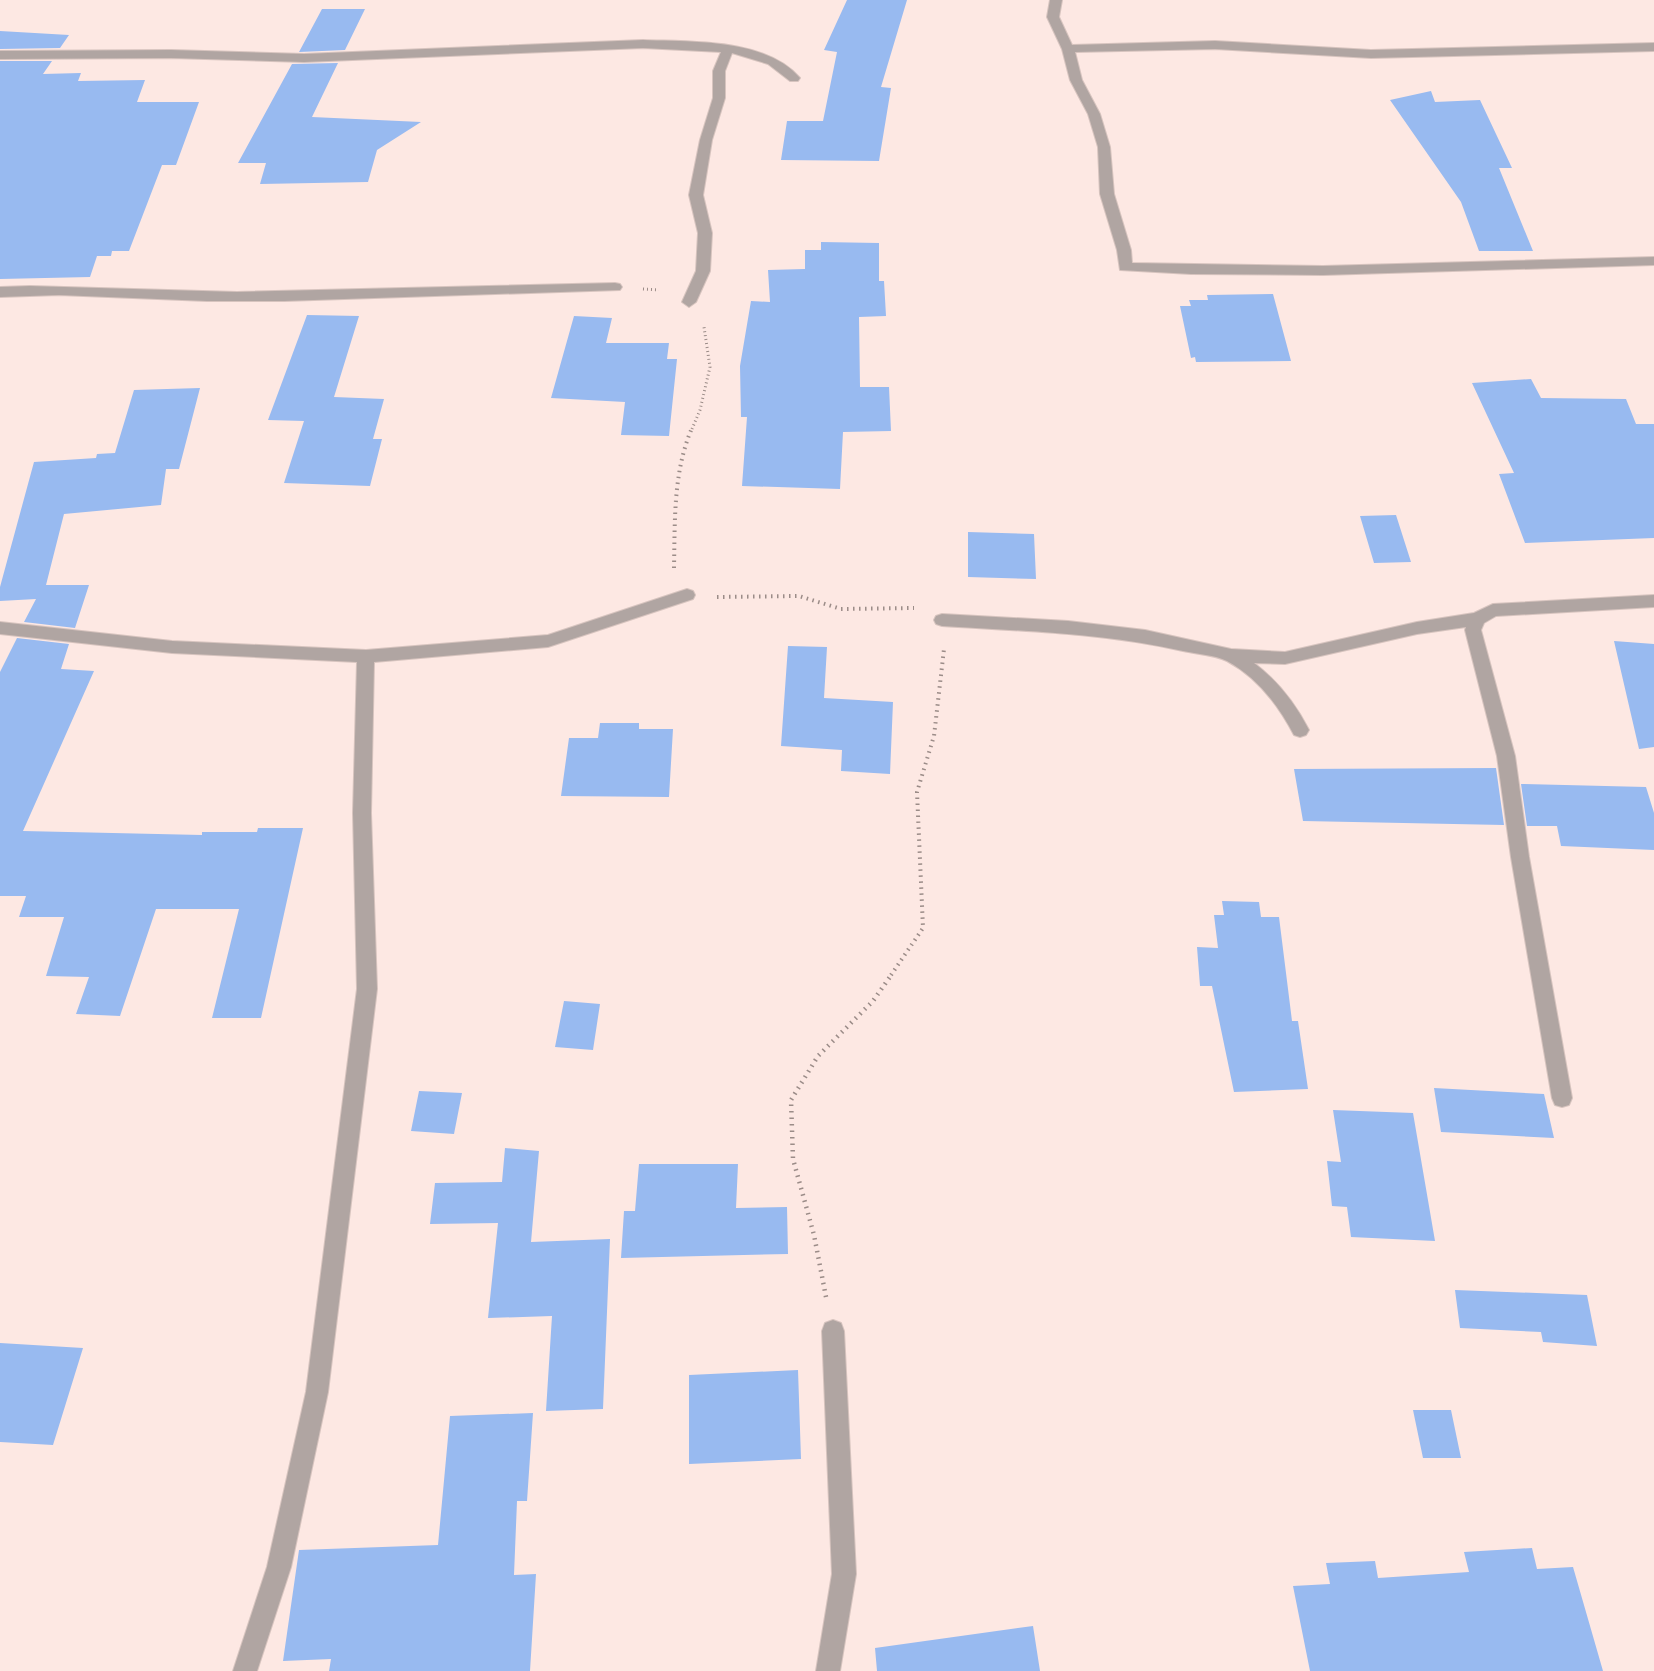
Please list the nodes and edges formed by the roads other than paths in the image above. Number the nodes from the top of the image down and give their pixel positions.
1 (1056, 0) edge
2 (1654, 47) edge
3 (728, 49) junction
4 (1068, 49) junction
5 (0, 55) edge
6 (794, 78) dead end
7 (1654, 261) edge
8 (615, 287) road end
9 (0, 292) edge
10 (689, 302) road end
11 (687, 595) road end
12 (1654, 601) edge
13 (1477, 619) junction
14 (942, 620) road end
15 (0, 628) edge
16 (1231, 655) junction
17 (366, 656) junction
18 (1300, 730) dead end
19 (1562, 1098) dead end
20 (833, 1331) road end
21 (245, 1671) edge
22 (828, 1671) edge

1 - 4 street
2 - 4 street
3 - 5 street
3 - 6 street
3 - 10 street
4 - 7 street
8 - 9 street
11 - 17 street
12 - 13 street
13 - 16 street
13 - 19 street
14 - 16 street
15 - 17 street
16 - 18 street
17 - 21 street
20 - 22 street

